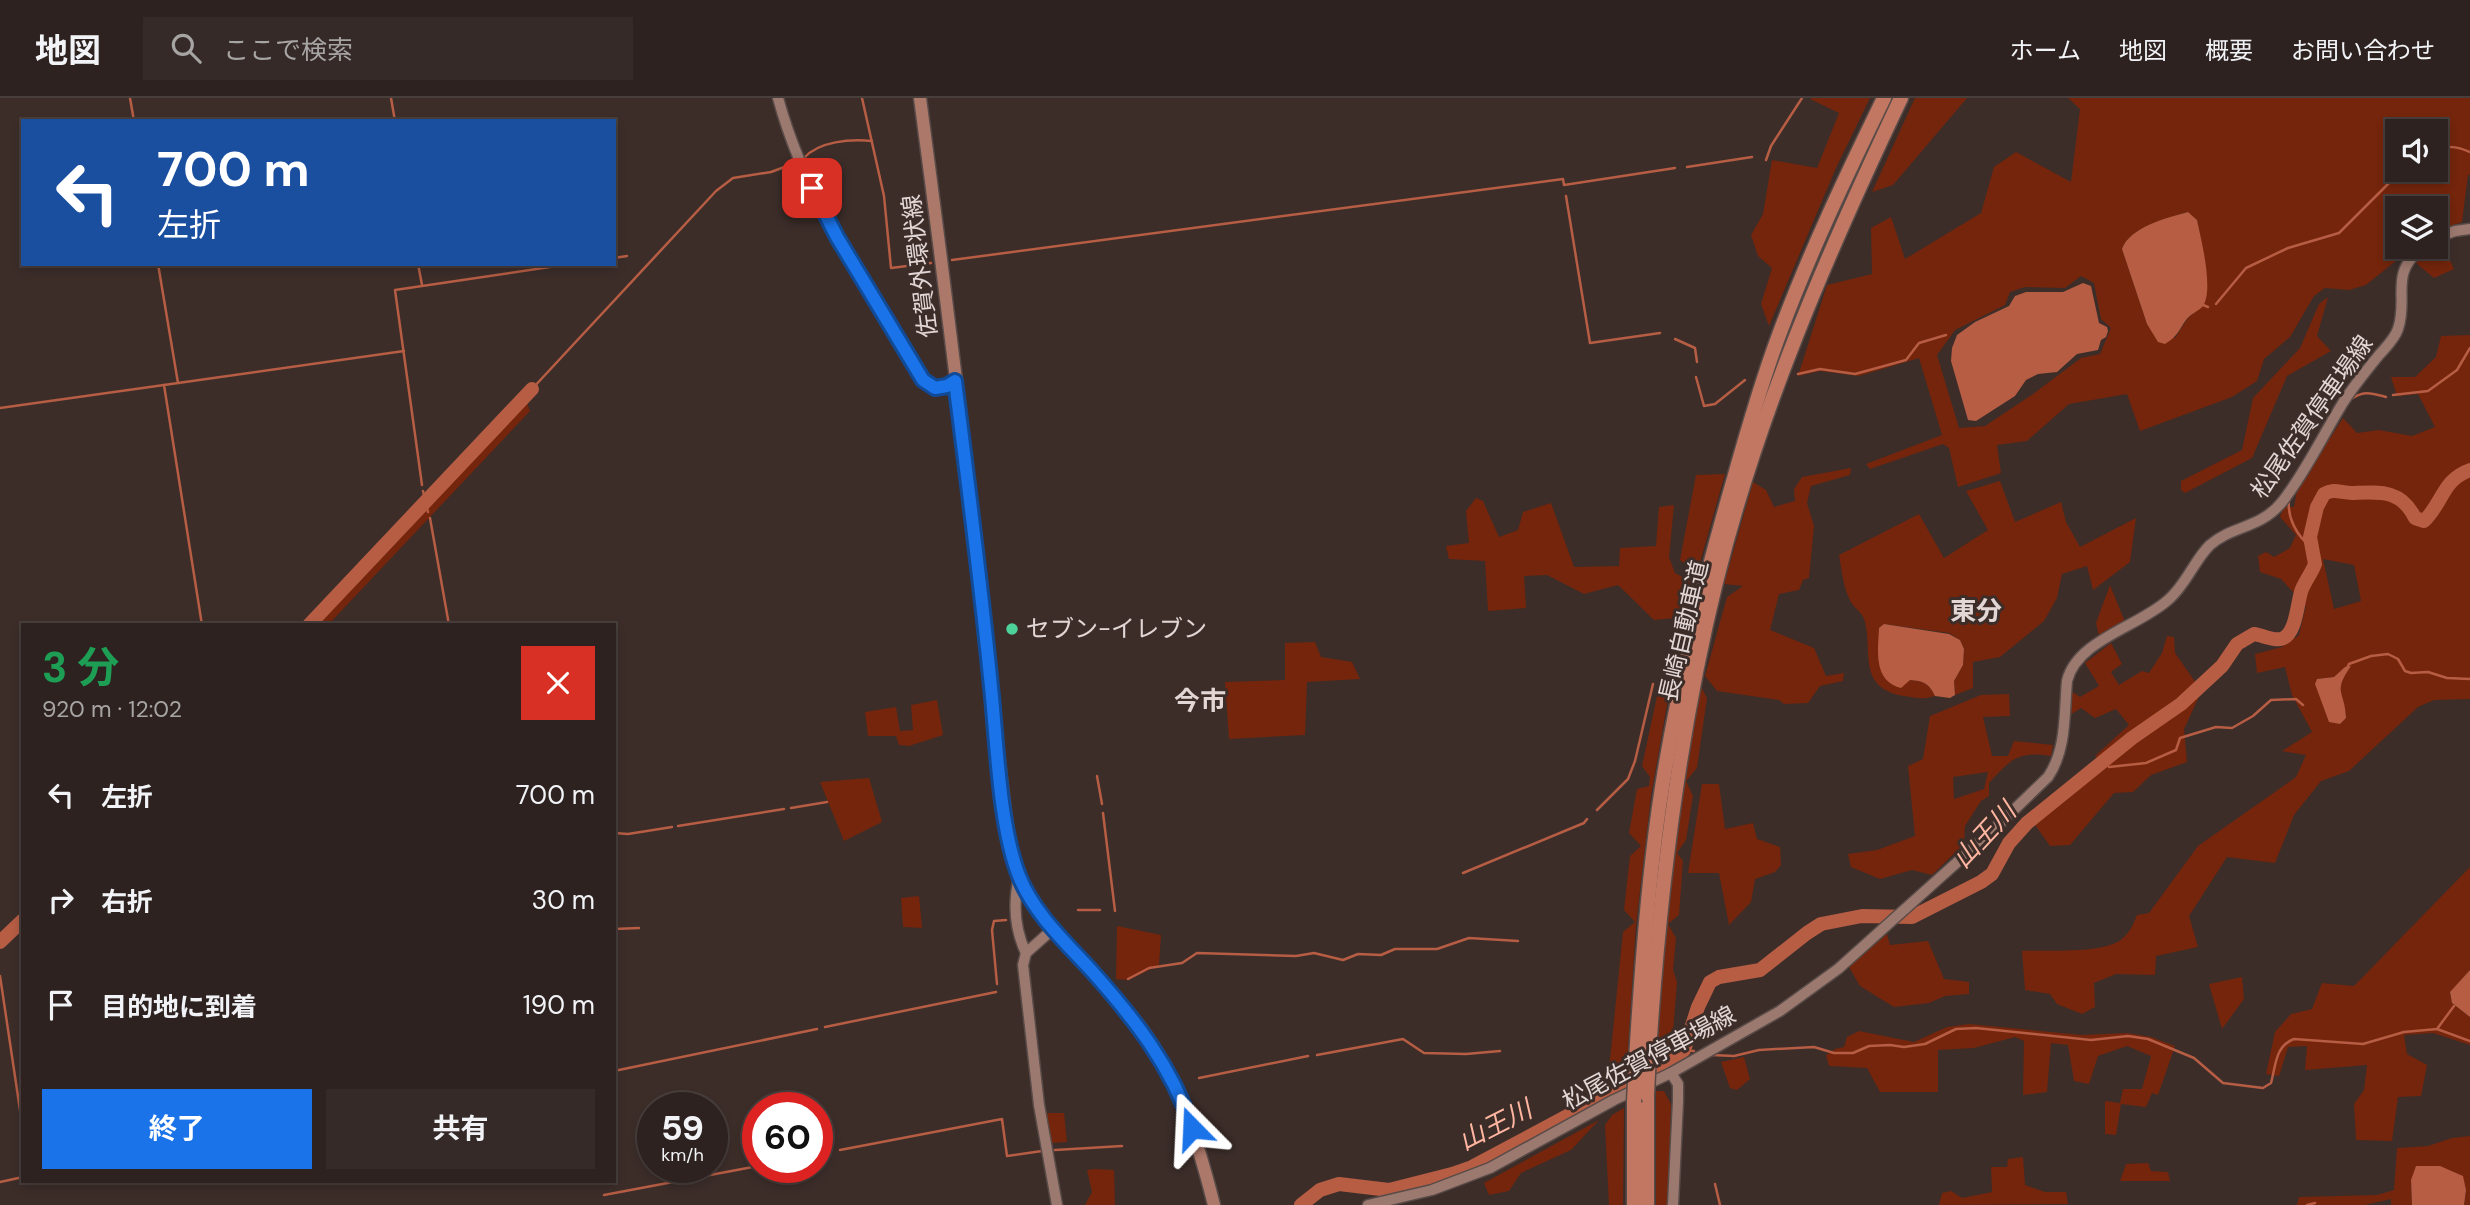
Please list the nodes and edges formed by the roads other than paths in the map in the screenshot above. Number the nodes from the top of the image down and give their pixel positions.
1 (778, 98) edge
2 (920, 98) edge
3 (1884, 98) edge
4 (1901, 98) edge
5 (2470, 229) edge
6 (2448, 234) edge
7 (2410, 259) edge
8 (1786, 336) junction
9 (955, 381) junction
10 (1019, 877) junction
11 (1053, 929) junction
12 (1026, 953) junction
13 (1671, 1073) junction
14 (1641, 1098) junction
15 (1057, 1205) edge
16 (1214, 1205) edge
17 (1368, 1205) edge
18 (1634, 1205) edge
19 (1647, 1205) edge
20 (1674, 1205) edge

1 - 9 main road
2 - 9 main road, 佐賀外環状線
3 - 8 highway, 長崎自動車道
4 - 8 highway, 長崎自動車道
5 - 6 main road
7 - 13 main road, 松尾佐賀停車場線
8 - 14 highway, 長崎自動車道, bridge
9 - 10 main road, 佐賀外環状線
10 - 11 main road, 佐賀外環状線
10 - 12 main road
11 - 12 main road
11 - 16 main road, 佐賀外環状線
12 - 15 main road
13 - 17 main road, 松尾佐賀停車場線
13 - 20 main road
14 - 18 highway, 長崎自動車道
14 - 19 highway, 長崎自動車道

